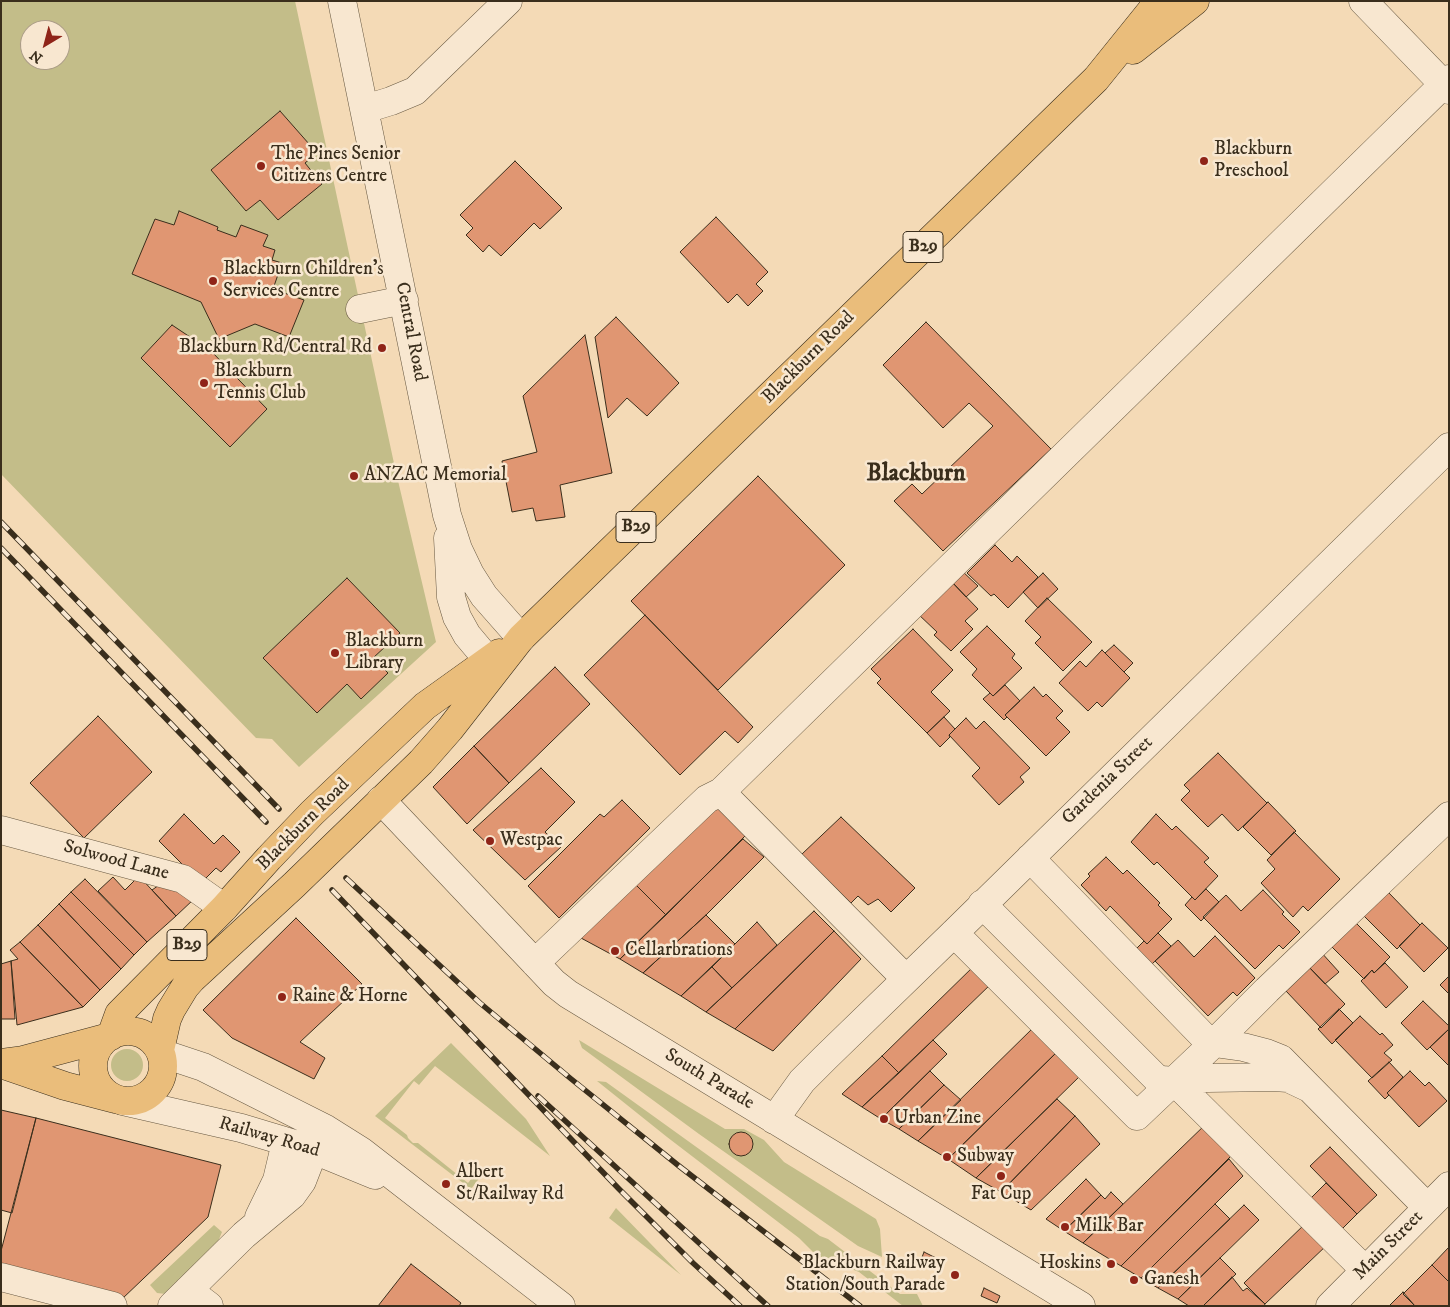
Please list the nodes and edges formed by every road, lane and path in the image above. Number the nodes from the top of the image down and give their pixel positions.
1 (342, 1) edge
2 (508, 1) edge
3 (1159, 1) edge
4 (1195, 1) edge
5 (1363, 1) edge
6 (1096, 79) junction
7 (1447, 85) edge
8 (365, 109) junction
9 (404, 300) junction
10 (360, 309) dead end
11 (1449, 447) edge
12 (447, 515) junction
13 (521, 638) junction
14 (496, 661) junction
15 (354, 774) junction
16 (720, 792) junction
17 (381, 800) junction
18 (1449, 816) edge
19 (1, 830) edge
20 (1030, 858) junction
21 (982, 904) junction
22 (224, 908) junction
23 (954, 933) junction
24 (535, 964) junction
25 (906, 979) junction
26 (110, 1036) junction
27 (1214, 1043) junction
28 (160, 1052) junction
29 (1, 1063) edge
30 (1174, 1080) junction
31 (1316, 1094) junction
32 (119, 1100) junction
33 (309, 1120) junction
34 (774, 1120) junction
35 (286, 1142) junction
36 (314, 1150) junction
37 (411, 1190) junction
38 (1440, 1202) edge
39 (244, 1235) junction
40 (1365, 1270) junction
41 (1, 1277) edge
42 (190, 1300) edge
43 (112, 1306) edge
44 (561, 1306) edge
45 (1081, 1306) edge
46 (1330, 1306) edge

1 - 8 street, Central Road
2 - 8 street
3 - 6 main road, Blackburn Road / B29
4 - 6 main road, Blackburn Road / B29
5 - 7 street
6 - 13 main road, Blackburn Road / B29
7 - 16 street
8 - 9 street, Central Road
9 - 10 street
9 - 12 street, Central Road
11 - 20 street, Gardenia Street
12 - 13 street, Central Road
12 - 14 street, Central Road
13 - 14 main road, Blackburn Road / B29
14 - 15 main road, Blackburn Road / B29
14 - 17 main road, Blackburn Road / B29
15 - 17 main road
15 - 22 main road, Blackburn Road / B29
16 - 24 street
16 - 25 street
17 - 24 street, South Parade
17 - 28 main road, Blackburn Road / B29
18 - 27 street
19 - 22 street, Solwood Lane
20 - 21 street, Gardenia Street
20 - 27 street
21 - 23 street, Gardenia Street
21 - 30 street
22 - 26 main road, Blackburn Road / B29
23 - 25 street, Gardenia Street
23 - 30 street
24 - 34 street, South Parade
25 - 34 street, Gardenia Street
26 - 28 main road, B29
26 - 29 main road, Railway Road / B29
26 - 32 main road, B29
27 - 30 street
27 - 31 street
28 - 32 main road, B29
28 - 33 street, Railway Road
29 - 32 main road, Railway Road / B29
30 - 31 street
30 - 40 street
31 - 38 street
32 - 35 street, Railway Road
33 - 35 street
33 - 36 street
33 - 37 street, Railway Road
34 - 45 street, South Parade
35 - 36 street, Railway Road
35 - 39 street
36 - 37 street, Railway Road
36 - 39 street
37 - 44 street, Railway Road
38 - 40 street, Main Street
39 - 42 street
40 - 46 street, Main Street
41 - 43 street

